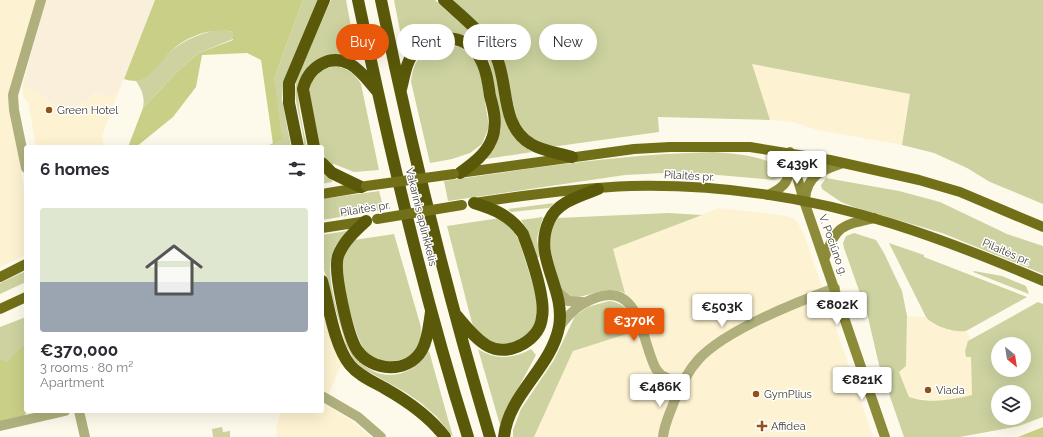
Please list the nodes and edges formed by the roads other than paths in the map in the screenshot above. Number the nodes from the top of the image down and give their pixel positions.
1 (41, 0) edge
2 (324, 0) edge
3 (358, 0) edge
4 (381, 0) edge
5 (444, 0) edge
6 (377, 91) junction
7 (400, 92) junction
8 (298, 145) edge
9 (314, 145) edge
10 (790, 152) junction
11 (572, 157) junction
12 (24, 158) edge
13 (843, 163) junction
14 (324, 165) edge
15 (457, 173) junction
16 (363, 187) junction
17 (598, 189) junction
18 (324, 194) edge
19 (768, 195) junction
20 (804, 201) junction
21 (468, 204) junction
22 (874, 218) junction
23 (372, 220) junction
24 (1043, 227) edge
25 (324, 228) edge
26 (825, 257) junction
27 (24, 265) edge
28 (0, 277) edge
29 (1043, 281) edge
30 (324, 288) edge
31 (835, 288) junction
32 (557, 291) junction
33 (24, 298) edge
34 (583, 302) junction
35 (0, 309) edge
36 (431, 309) junction
37 (454, 312) junction
38 (558, 329) junction
39 (681, 385) junction
40 (324, 397) edge
41 (56, 413) edge
42 (80, 413) edge
43 (0, 426) edge
44 (85, 437) edge
45 (381, 437) edge
46 (445, 437) edge
47 (468, 437) edge
48 (490, 437) edge
49 (504, 437) edge
50 (663, 437) edge
51 (885, 437) edge

1 - 12 street
2 - 8 highway
3 - 6 highway, Vakarinis aplinkkelis
4 - 7 highway, Vakarinis aplinkkelis
5 - 11 highway
6 - 9 highway
6 - 36 highway, Vakarinis aplinkkelis
7 - 15 highway
7 - 37 highway, Vakarinis aplinkkelis
10 - 11 main road, Pilaitės pr.
10 - 13 main road, Pilaitės pr.
10 - 19 main road
10 - 20 main road, V. Pociūno g.
11 - 15 main road, Pilaitės pr.
13 - 20 main road
13 - 24 main road, Pilaitės pr.
14 - 16 highway
15 - 16 main road, Pilaitės pr., bridge
16 - 18 main road, Pilaitės pr.
17 - 19 main road, Pilaitės pr.
17 - 21 main road, Pilaitės pr.
17 - 32 highway
19 - 20 main road, Pilaitės pr.
20 - 22 main road, Pilaitės pr.
20 - 26 main road, V. Pociūno g.
21 - 23 main road, Pilaitės pr., bridge
21 - 37 highway
22 - 26 main road
22 - 29 main road, Pilaitės pr.
23 - 25 main road, Pilaitės pr.
23 - 36 highway
26 - 31 main road, V. Pociūno g.
27 - 28 main road
30 - 46 highway
31 - 39 street
31 - 51 main road, V. Pociūno g.
32 - 34 street
32 - 38 highway
33 - 35 main road
34 - 38 street
34 - 39 street
36 - 47 highway, Vakarinis aplinkkelis
37 - 48 highway, Vakarinis aplinkkelis
38 - 49 highway
39 - 50 street
40 - 45 street
41 - 43 street
42 - 44 street

